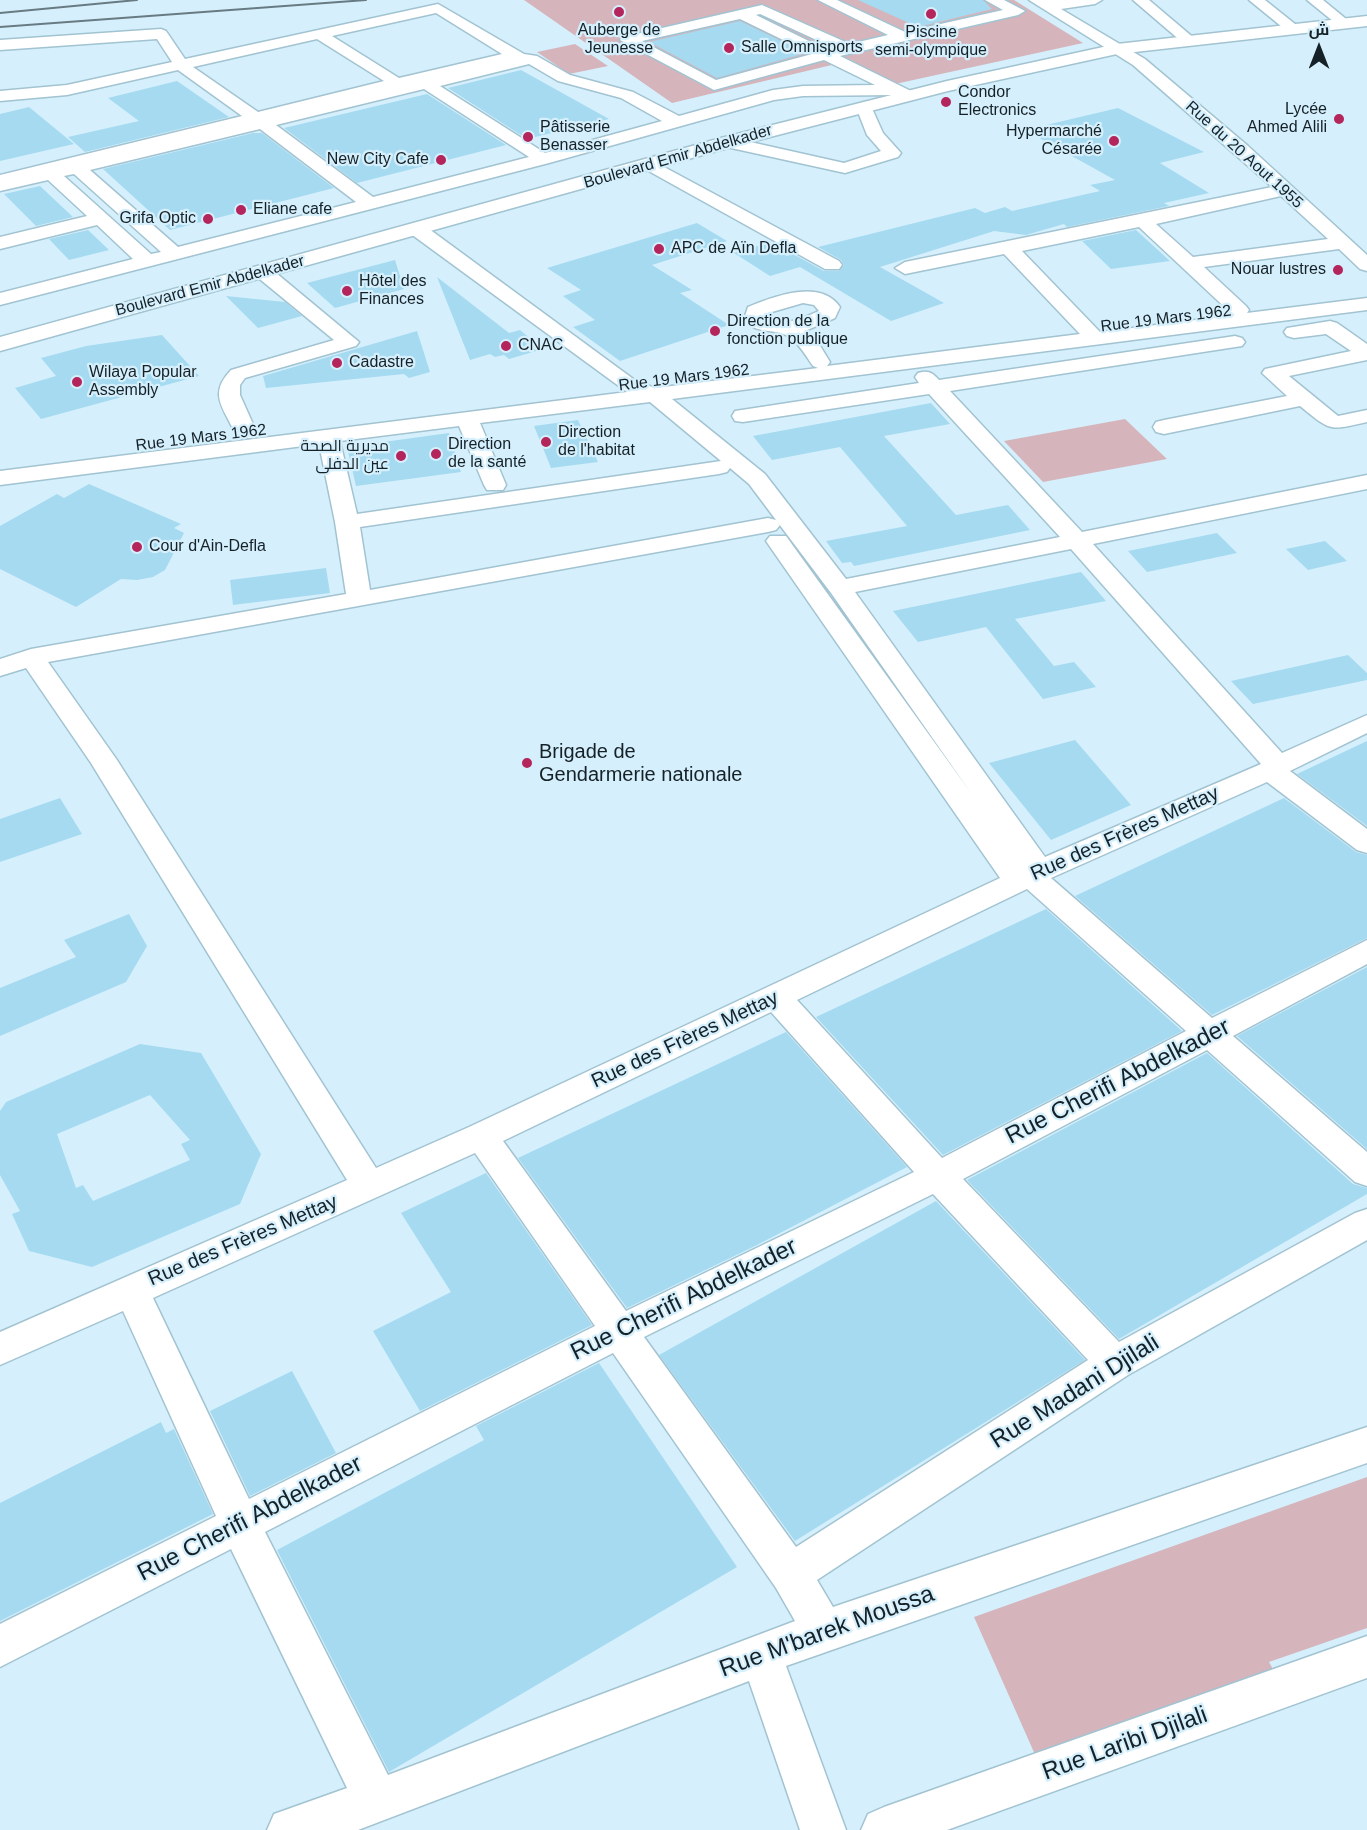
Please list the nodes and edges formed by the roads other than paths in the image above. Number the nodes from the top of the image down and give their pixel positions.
1 (825, 0) edge
2 (992, 0) edge
3 (1095, 0) edge
4 (1140, 0) edge
5 (1256, 0) edge
6 (1314, 0) edge
7 (790, 2) dead end
8 (1050, 2) edge
9 (762, 9) junction
10 (742, 14) junction
11 (1367, 21) edge
12 (1344, 23) junction
13 (1292, 28) junction
14 (320, 35) junction
15 (902, 36) junction
16 (1187, 39) junction
17 (0, 45) edge
18 (848, 49) junction
19 (1117, 49) junction
20 (826, 54) junction
21 (526, 58) junction
22 (182, 66) junction
23 (422, 81) junction
24 (397, 83) junction
25 (67, 90) junction
26 (902, 93) junction
27 (0, 96) edge
28 (0, 105) edge
29 (864, 107) junction
30 (259, 120) junction
31 (677, 122) junction
32 (728, 142) junction
33 (543, 159) junction
34 (74, 165) junction
35 (651, 165) junction
36 (49, 171) junction
37 (0, 180) edge
38 (0, 186) edge
39 (1283, 189) junction
40 (370, 204) junction
41 (99, 219) junction
42 (1143, 221) junction
43 (418, 230) junction
44 (0, 243) edge
45 (1341, 243) junction
46 (1008, 247) junction
47 (176, 255) junction
48 (148, 262) junction
49 (1189, 263) junction
50 (831, 265) dead end
51 (1367, 265) edge
52 (905, 268) dead end
53 (263, 272) junction
54 (1367, 293) edge
55 (0, 300) edge
56 (1367, 304) edge
57 (1239, 310) junction
58 (792, 329) dead end
59 (1092, 335) junction
60 (0, 344) edge
61 (1367, 354) edge
62 (908, 357) junction
63 (820, 362) junction
64 (936, 389) junction
65 (639, 393) junction
66 (1304, 399) junction
67 (711, 405) junction
68 (743, 416) dead end
69 (1367, 416) edge
70 (467, 418) junction
71 (1164, 427) dead end
72 (246, 433) junction
73 (328, 436) junction
74 (719, 456) junction
75 (0, 461) edge
76 (0, 477) edge
77 (1367, 482) edge
78 (495, 485) dead end
79 (347, 522) junction
80 (768, 525) junction
81 (1077, 541) junction
82 (840, 588) junction
83 (359, 599) junction
84 (31, 657) junction
85 (0, 668) edge
86 (1367, 723) edge
87 (1274, 768) junction
88 (1367, 843) edge
89 (1029, 876) junction
90 (1367, 951) edge
91 (776, 997) junction
92 (1212, 1033) junction
93 (482, 1136) junction
94 (1367, 1172) edge
95 (938, 1176) junction
96 (369, 1186) junction
97 (1367, 1223) edge
98 (131, 1290) junction
99 (620, 1331) junction
100 (0, 1350) edge
101 (1115, 1364) junction
102 (1367, 1445) edge
103 (240, 1524) junction
104 (791, 1574) junction
105 (824, 1631) junction
106 (0, 1646) edge
107 (761, 1655) junction
108 (1367, 1657) edge
109 (377, 1801) junction
110 (290, 1830) edge
111 (823, 1830) edge
112 (884, 1830) edge

1 - 15 street
2 - 15 street
3 - 8 street
4 - 16 street
5 - 13 street
6 - 12 street
7 - 9 street
8 - 19 street, Rue du 20 Aout 1955
9 - 10 street
9 - 18 street
10 - 20 street
10 - 20 street
11 - 12 main road, Boulevard Emir Abdelkader
12 - 13 main road, Boulevard Emir Abdelkader
13 - 16 main road, Boulevard Emir Abdelkader
14 - 21 street
14 - 22 street
14 - 24 street
15 - 18 street
16 - 19 main road, Boulevard Emir Abdelkader
17 - 22 street
18 - 20 street
19 - 26 main road, Boulevard Emir Abdelkader
19 - 39 street, Rue du 20 Aout 1955
20 - 26 street
21 - 23 street
21 - 31 street
22 - 25 street
22 - 30 street
23 - 24 street
23 - 30 street
23 - 33 street
24 - 30 street
25 - 27 street
25 - 28 street
26 - 29 main road, Boulevard Emir Abdelkader
26 - 31 street
29 - 32 main road, Boulevard Emir Abdelkader
29 - 32 street
30 - 34 street
30 - 40 street
31 - 33 street
32 - 35 main road, Boulevard Emir Abdelkader
33 - 40 street
34 - 36 street
34 - 47 street
35 - 43 main road, Boulevard Emir Abdelkader
35 - 50 street
36 - 37 street
36 - 38 street
36 - 41 street
39 - 42 street
39 - 45 street, Rue du 20 Aout 1955
40 - 47 street
41 - 44 street
41 - 48 street
42 - 46 street
42 - 49 street
43 - 53 main road, Boulevard Emir Abdelkader
43 - 65 street
45 - 49 street
45 - 51 street, Rue du 20 Aout 1955
46 - 52 street
46 - 59 street
47 - 48 street
48 - 55 street
49 - 57 street
53 - 60 main road, Boulevard Emir Abdelkader
53 - 72 street
54 - 57 street, Rue 19 Mars 1962
56 - 59 street, Rue 19 Mars 1962
57 - 59 street, Rue 19 Mars 1962
58 - 63 street
59 - 62 street, Rue 19 Mars 1962
61 - 64 street
61 - 66 street
62 - 63 street, Rue 19 Mars 1962
62 - 64 street
62 - 67 street, Rue 19 Mars 1962
63 - 65 street, Rue 19 Mars 1962
64 - 68 street
64 - 81 street
65 - 67 street, Rue 19 Mars 1962
65 - 70 street, Rue 19 Mars 1962
65 - 72 street, Rue 19 Mars 1962
65 - 74 street
66 - 69 street
66 - 71 street
67 - 74 street
70 - 73 street, Rue 19 Mars 1962
70 - 78 street
72 - 75 street, Rue 19 Mars 1962
73 - 76 street, Rue 19 Mars 1962
73 - 79 street
74 - 79 street
74 - 80 street
74 - 82 street
77 - 81 street
79 - 83 street
80 - 83 street
80 - 89 street
81 - 82 street
81 - 87 street
82 - 89 street
83 - 84 street
84 - 85 street
84 - 96 street
86 - 87 street, Rue des Frères Mettay
87 - 88 street
87 - 89 street, Rue des Frères Mettay
89 - 91 street, Rue des Frères Mettay
89 - 92 street
90 - 92 street, Rue Cherifi Abdelkader
91 - 93 street, Rue des Frères Mettay
91 - 95 street
92 - 94 street
92 - 95 street, Rue Cherifi Abdelkader
93 - 96 street, Rue des Frères Mettay
93 - 99 street
95 - 99 street, Rue Cherifi Abdelkader
95 - 101 street
96 - 98 street, Rue des Frères Mettay
97 - 101 street, Rue Madani Djilali
98 - 100 street, Rue des Frères Mettay
98 - 103 street
99 - 103 street, Rue Cherifi Abdelkader
99 - 104 street
101 - 104 street, Rue Madani Djilali
102 - 105 street, Rue M'barek Moussa
103 - 106 street, Rue Cherifi Abdelkader
103 - 109 street
104 - 105 street
105 - 107 street, Rue M'barek Moussa
107 - 109 street, Rue M'barek Moussa
107 - 111 street
108 - 112 street, Rue Laribi Djilali
109 - 110 street, Rue M'barek Moussa

